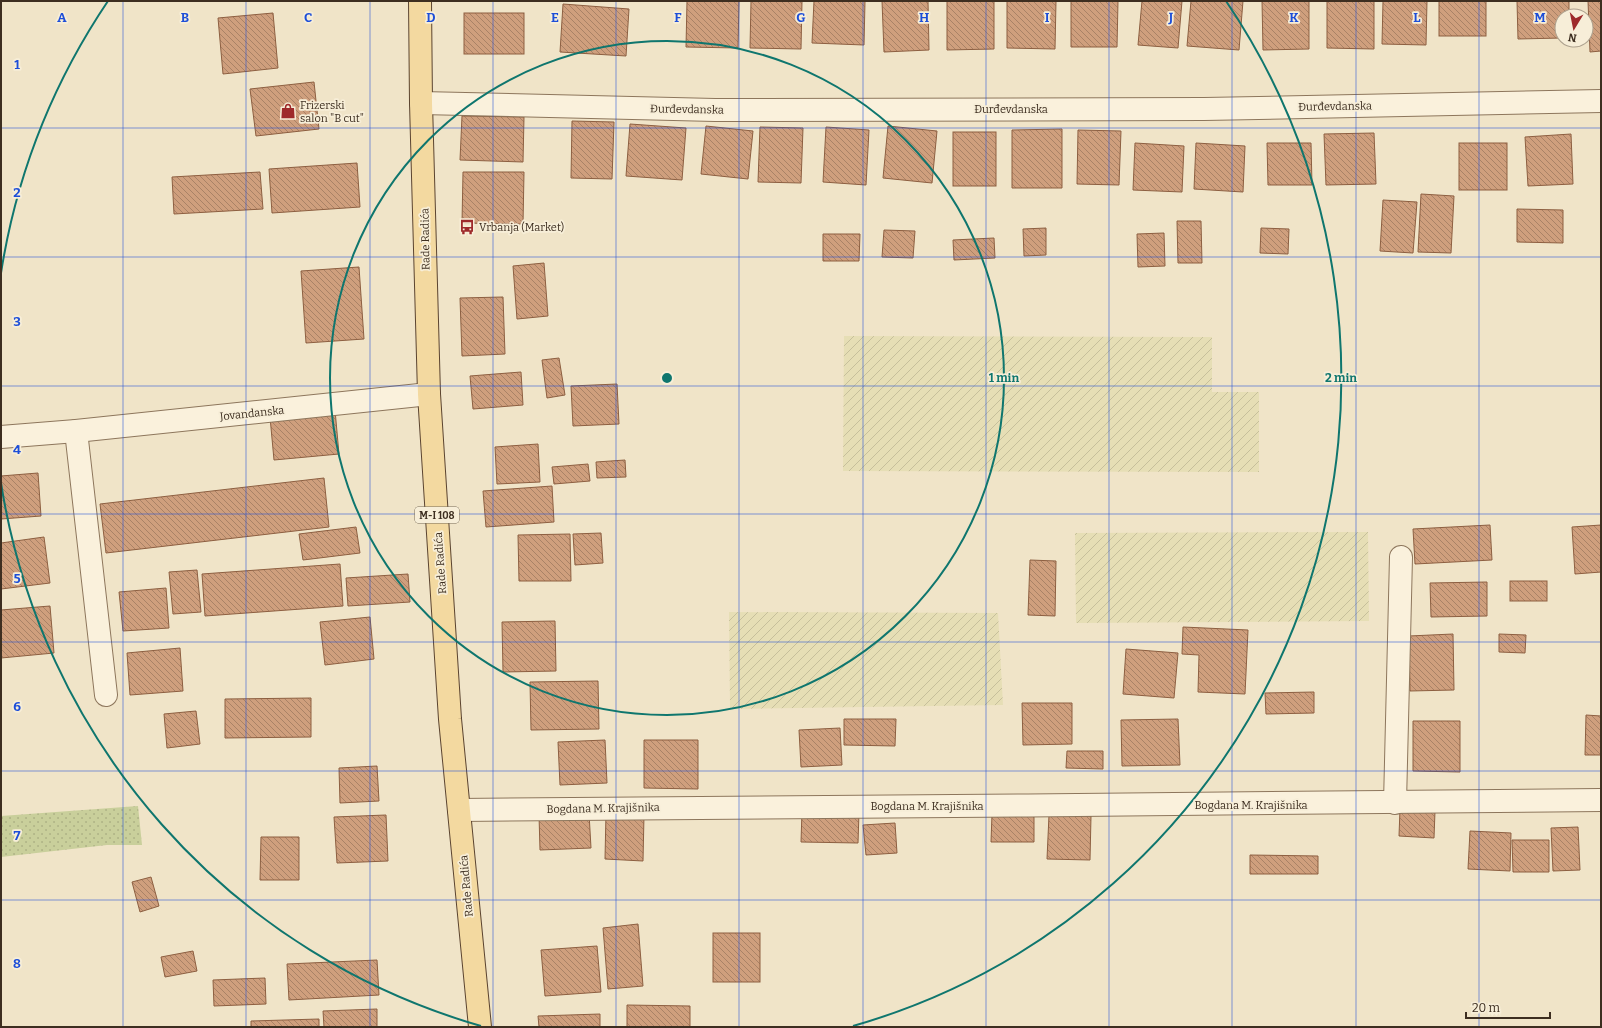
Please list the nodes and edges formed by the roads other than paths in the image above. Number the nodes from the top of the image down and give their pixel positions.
1 (420, 1) edge
2 (1601, 101) edge
3 (421, 103) junction
4 (429, 394) junction
5 (76, 432) junction
6 (1, 437) edge
7 (1401, 557) dead end
8 (106, 695) dead end
9 (1601, 800) edge
10 (1395, 803) junction
11 (459, 810) junction
12 (480, 1027) edge

1 - 3 main road, Rade Radića / M-I 108
2 - 3 street, Đurđevdanska
3 - 4 main road, Rade Radića / M-I 108
4 - 5 street, Jovandanska
4 - 11 main road, Rade Radića / M-I 108
5 - 6 street, Jovandanska
5 - 8 street
7 - 10 street
9 - 10 street, Bogdana M. Krajišnika
10 - 11 street, Bogdana M. Krajišnika
11 - 12 main road, Rade Radića / M-I 108

